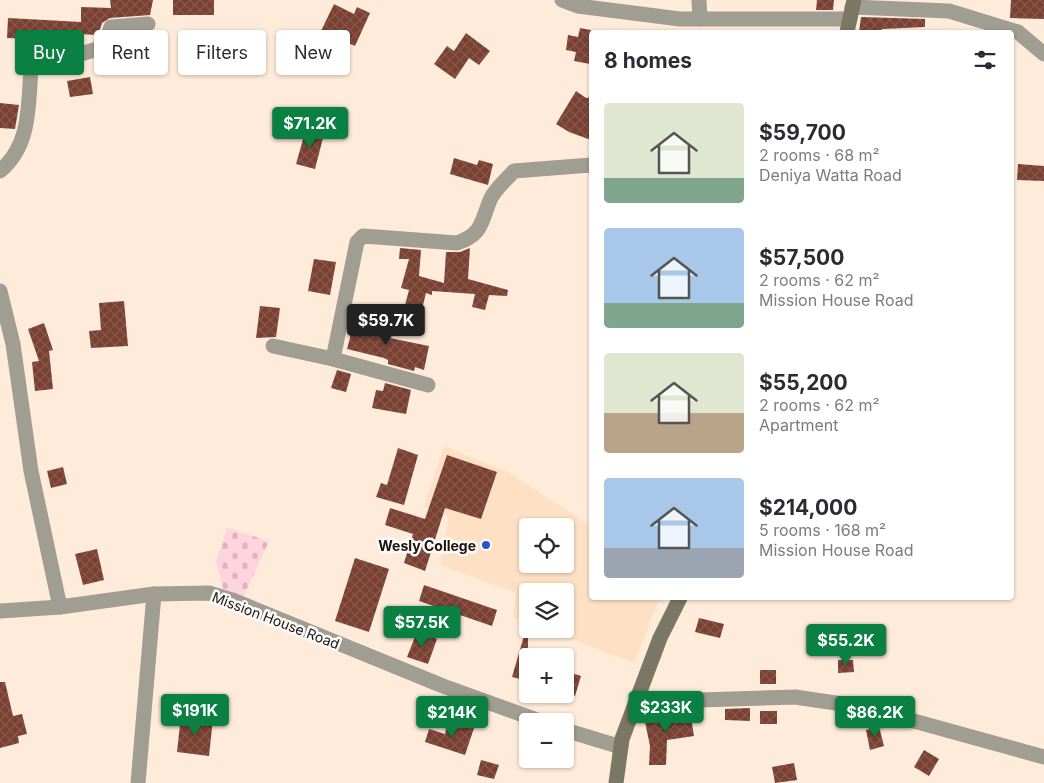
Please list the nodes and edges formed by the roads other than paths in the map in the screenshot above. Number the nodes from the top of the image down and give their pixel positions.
1 (562, 0) edge
2 (611, 0) edge
3 (699, 0) edge
4 (950, 6) edge
5 (598, 8) junction
6 (851, 15) edge
7 (700, 19) junction
8 (148, 24) dead end
9 (678, 26) edge
10 (1013, 30) edge
11 (1014, 30) edge
12 (1044, 54) edge
13 (589, 165) edge
14 (0, 171) edge
15 (0, 291) edge
16 (273, 346) dead end
17 (333, 359) junction
18 (428, 384) dead end
19 (154, 594) junction
20 (679, 600) edge
21 (60, 607) junction
22 (0, 611) edge
23 (636, 702) junction
24 (519, 713) edge
25 (574, 733) edge
26 (621, 748) junction
27 (1044, 757) edge
28 (138, 783) edge
29 (616, 783) edge

1 - 5 street
2 - 5 street
3 - 7 street
4 - 6 street
4 - 10 street
5 - 9 street
6 - 7 street
7 - 9 street
8 - 14 street
11 - 12 street
13 - 17 street
15 - 21 street
16 - 17 street
17 - 18 street
19 - 21 street, Mission House Road
19 - 24 street, Mission House Road
19 - 28 street
20 - 23 street
21 - 22 street, Mission House Road
23 - 26 street
23 - 27 street
25 - 26 street
26 - 29 street

